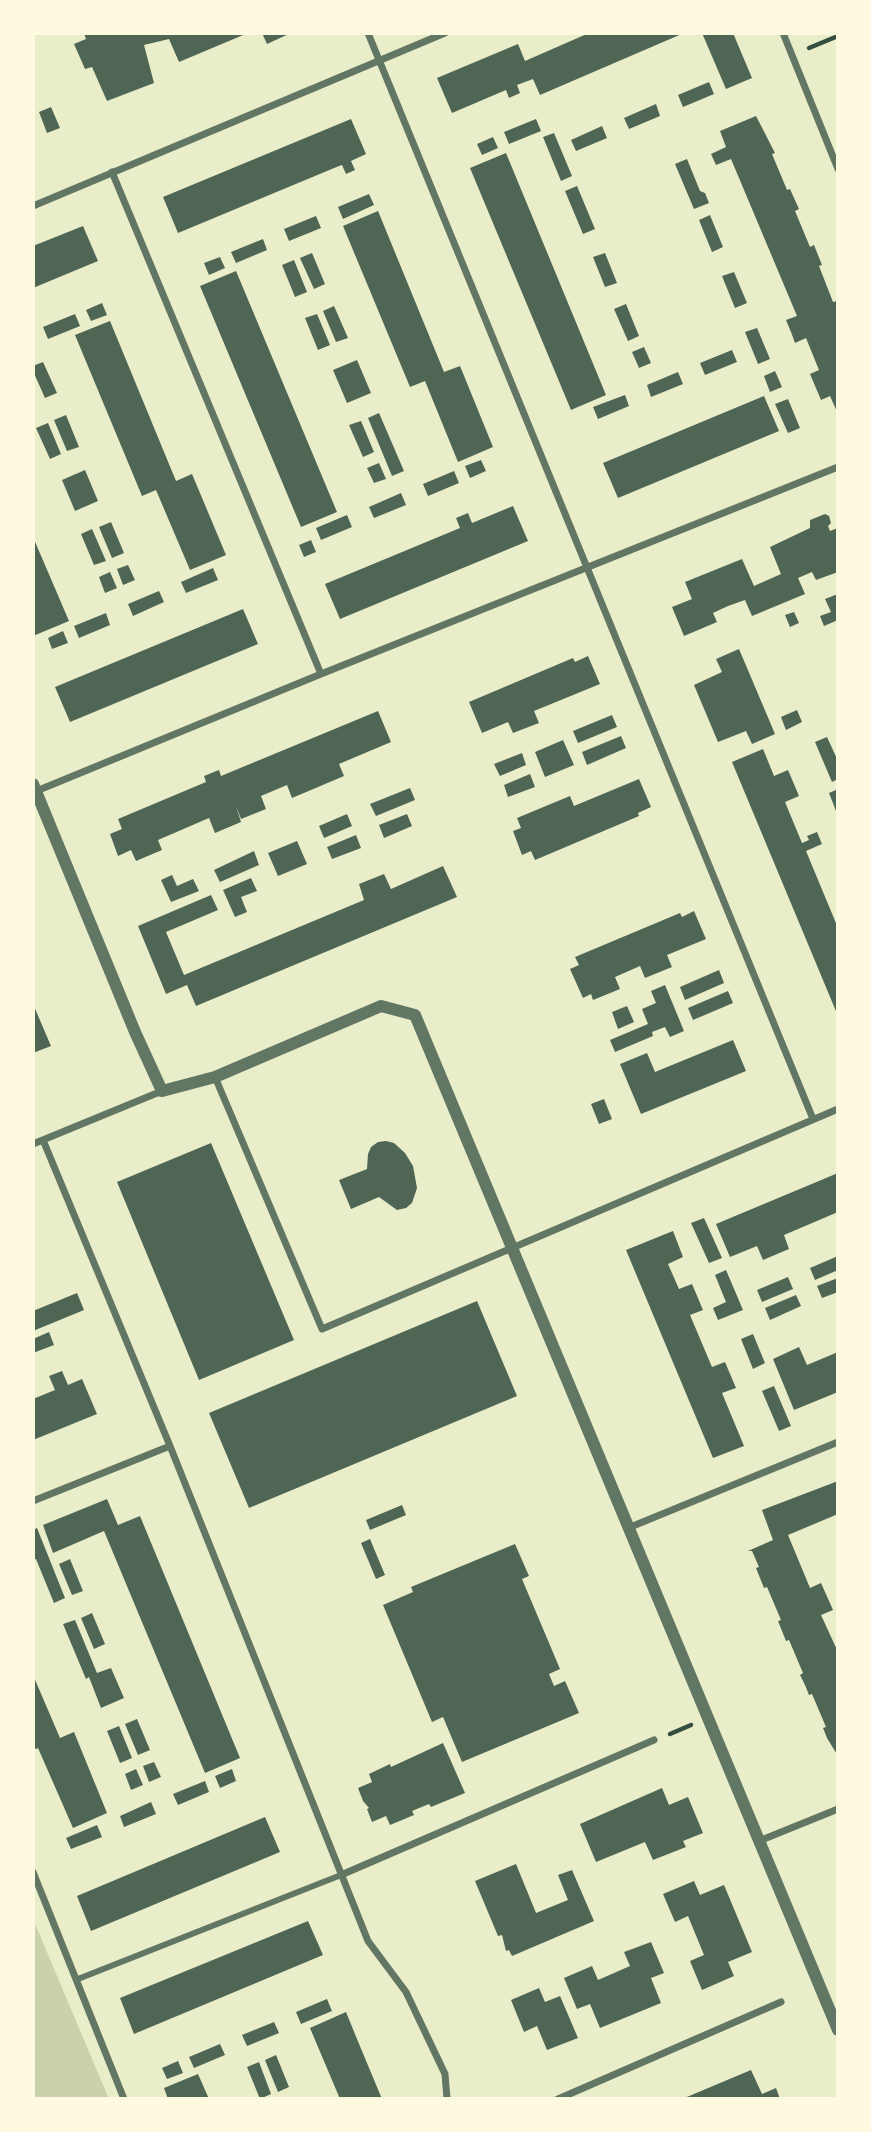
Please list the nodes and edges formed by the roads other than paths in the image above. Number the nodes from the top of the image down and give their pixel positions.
1 (368, 33) edge
2 (445, 33) edge
3 (783, 33) edge
4 (380, 60) junction
5 (838, 169) edge
6 (112, 172) junction
7 (33, 206) edge
8 (838, 467) edge
9 (588, 567) junction
10 (321, 674) junction
11 (34, 789) edge
12 (215, 1077) junction
13 (162, 1091) junction
14 (838, 1109) edge
15 (813, 1119) junction
16 (43, 1140) junction
17 (33, 1144) edge
18 (512, 1249) junction
19 (838, 1442) edge
20 (170, 1446) junction
21 (33, 1501) edge
22 (628, 1528) junction
23 (654, 1740) road end
24 (838, 1809) edge
25 (759, 1841) junction
26 (33, 1872) edge
27 (341, 1875) junction
28 (78, 1979) junction
29 (781, 2003) dead end
30 (838, 2029) edge
31 (124, 2099) edge
32 (447, 2099) edge
33 (558, 2099) edge

1 - 4 street
2 - 4 street
3 - 5 street
4 - 6 street
4 - 9 street
6 - 7 street
6 - 10 street
8 - 9 street
9 - 10 street
9 - 15 street
10 - 11 street
11 - 13 street
12 - 13 street
12 - 18 street
12 - 18 street
13 - 16 street
14 - 15 street
15 - 18 street
16 - 17 street
16 - 20 street
18 - 22 street
19 - 22 street
20 - 21 street
20 - 27 street
22 - 25 street
23 - 27 street
24 - 25 street
25 - 30 street
26 - 28 street
27 - 28 street
27 - 32 street
28 - 31 street
29 - 33 street

